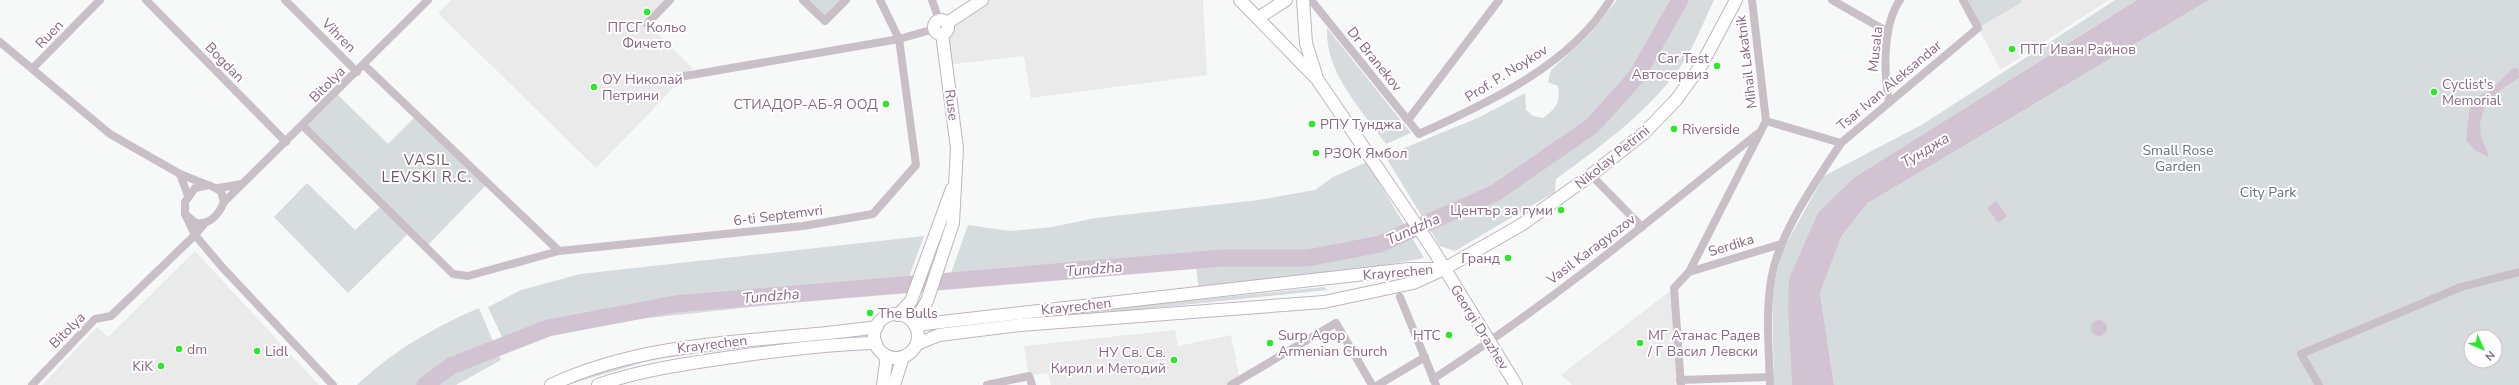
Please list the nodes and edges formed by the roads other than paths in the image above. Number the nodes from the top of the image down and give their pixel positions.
1 (100, 0) edge
2 (146, 0) edge
3 (285, 0) edge
4 (427, 0) edge
5 (670, 0) edge
6 (803, 0) edge
7 (846, 0) edge
8 (880, 0) edge
9 (932, 0) edge
10 (982, 0) edge
11 (1240, 0) edge
12 (1286, 0) edge
13 (1303, 0) edge
14 (1311, 0) edge
15 (1498, 0) edge
16 (1736, 0) edge
17 (1752, 0) edge
18 (1832, 0) edge
19 (1900, 0) edge
20 (1963, 0) edge
21 (1609, 1) edge
22 (1258, 18) junction
23 (647, 24) dead end
24 (941, 27) junction
25 (1888, 32) junction
26 (899, 39) junction
27 (0, 42) edge
28 (364, 65) junction
29 (33, 68) junction
30 (357, 72) junction
31 (685, 76) dead end
32 (1316, 79) junction
33 (1889, 102) junction
34 (1408, 120) junction
35 (1766, 121) junction
36 (303, 126) junction
37 (1759, 133) junction
38 (1419, 134) joint
39 (286, 142) junction
40 (1841, 143) junction
41 (180, 174) junction
42 (1591, 175) junction
43 (957, 176) junction
44 (205, 184) junction
45 (242, 184) junction
46 (218, 188) junction
47 (188, 196) junction
48 (224, 202) junction
49 (185, 214) junction
50 (205, 223) junction
51 (1642, 227) junction
52 (195, 235) junction
53 (1781, 244) junction
54 (559, 251) junction
55 (1444, 269) junction
56 (1689, 272) junction
57 (2519, 272) edge
58 (1400, 297) dead end
59 (926, 302) junction
60 (898, 315) junction
61 (947, 320) junction
62 (914, 324) junction
63 (877, 327) junction
64 (876, 343) junction
65 (1490, 343) junction
66 (917, 344) junction
67 (884, 355) junction
68 (903, 357) junction
69 (1425, 357) junction
70 (884, 379) edge
71 (1770, 381) edge
72 (1434, 382) edge
73 (1681, 382) edge
74 (32, 385) edge
75 (333, 385) edge
76 (551, 385) edge
77 (598, 385) edge
78 (880, 385) edge
79 (894, 385) edge
80 (987, 385) edge
81 (1032, 385) edge
82 (1231, 385) edge
83 (1372, 385) edge
84 (1378, 385) edge
85 (1516, 385) edge
86 (2319, 385) edge

1 - 29 street, Ruen
2 - 39 street, Bogdan
3 - 30 street, Vihren
4 - 28 street, Bitolya
5 - 23 street
6 - 7 street
8 - 26 street, 6-ti Septemvri
9 - 24 street, Ruse
10 - 24 street
11 - 22 street
12 - 22 street
13 - 32 street
14 - 34 street, Dr Branekov
15 - 34 street
16 - 42 street, Nikolay Petrini
17 - 35 street, Mihail Lakatnik
18 - 25 street
19 - 25 street, Musala
20 - 33 street, Tsar Ivan Aleksandar
21 - 38 street, Prof. P. Noykov
22 - 32 street
24 - 26 street
24 - 43 street, Ruse
25 - 33 street, Musala
26 - 31 street
26 - 54 street, 6-ti Septemvri
27 - 29 street
28 - 30 street, Bitolya
28 - 54 street
29 - 41 street
30 - 36 street, Bitolya
32 - 55 street, Georgi Drazhev
33 - 40 street, Tsar Ivan Aleksandar
34 - 38 street, Dr Branekov
35 - 37 street
35 - 40 street, Tsar Ivan Aleksandar
36 - 39 street, Bitolya
36 - 54 street, 6-ti Septemvri
37 - 51 street, Vasil Karagyozov
37 - 56 street
39 - 45 street, Bitolya
40 - 53 street
41 - 44 street
41 - 47 street
42 - 51 street
42 - 55 street, Nikolay Petrini
43 - 59 street, Ruse
43 - 60 street
44 - 46 street
44 - 47 street
45 - 46 street
45 - 48 street, Bitolya
46 - 48 street
47 - 49 street
48 - 50 street
49 - 50 street
49 - 52 street
50 - 52 street, Bitolya
51 - 65 street, Vasil Karagyozov
52 - 74 street, Bitolya
52 - 75 street
53 - 56 street, Serdika
53 - 71 street
55 - 61 street, Krayrechen
55 - 65 street, Georgi Drazhev
55 - 66 street, Krayrechen
56 - 73 street
57 - 86 street
58 - 69 street
59 - 61 street
59 - 62 street
60 - 62 street
60 - 63 street
61 - 62 street, Krayrechen
62 - 66 street
63 - 64 street
63 - 76 street, Krayrechen
64 - 67 street
64 - 77 street, Krayrechen
65 - 72 street, Vasil Karagyozov
65 - 85 street, Georgi Drazhev
66 - 68 street
67 - 68 street
67 - 70 street
68 - 79 street
69 - 72 street
69 - 84 street
70 - 78 street
71 - 73 street
80 - 81 street
82 - 83 street

